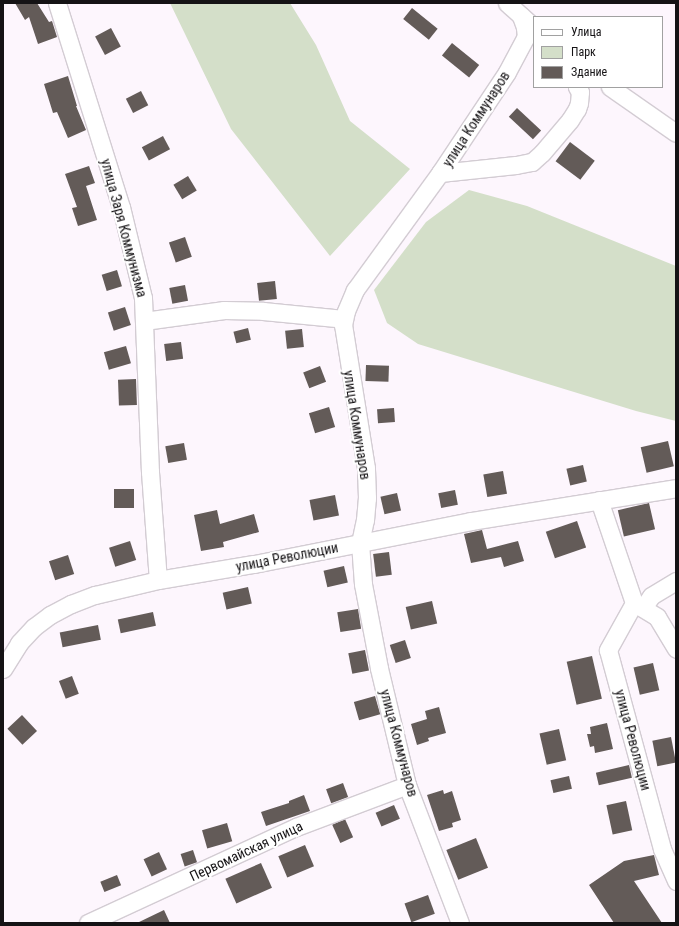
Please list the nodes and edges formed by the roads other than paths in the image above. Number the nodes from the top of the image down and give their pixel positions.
1 (57, 3) edge
2 (507, 3) edge
3 (529, 31) edge
4 (578, 88) edge
5 (611, 88) edge
6 (676, 133) edge
7 (440, 173) junction
8 (344, 319) junction
9 (144, 321) junction
10 (676, 488) edge
11 (599, 500) junction
12 (360, 543) junction
13 (158, 580) junction
14 (676, 581) edge
15 (639, 606) junction
16 (676, 649) edge
17 (3, 669) edge
18 (407, 785) junction
19 (676, 881) edge
20 (88, 923) edge
21 (460, 923) edge

1 - 9 street, улица Заря Коммунизма
2 - 3 street
3 - 7 street, улица Коммунаров
4 - 7 street
5 - 6 street
7 - 8 street, улица Коммунаров
8 - 9 street
8 - 12 street, улица Коммунаров
9 - 13 street, улица Заря Коммунизма
10 - 11 street, улица Революции
11 - 12 street, улица Революции
11 - 15 street
12 - 13 street, улица Революции
12 - 18 street, улица Коммунаров
13 - 17 street, улица Революции
14 - 15 street, улица Революции
15 - 16 street
15 - 19 street, улица Революции
18 - 20 street, Первомайская улица
18 - 21 street, улица Коммунаров

